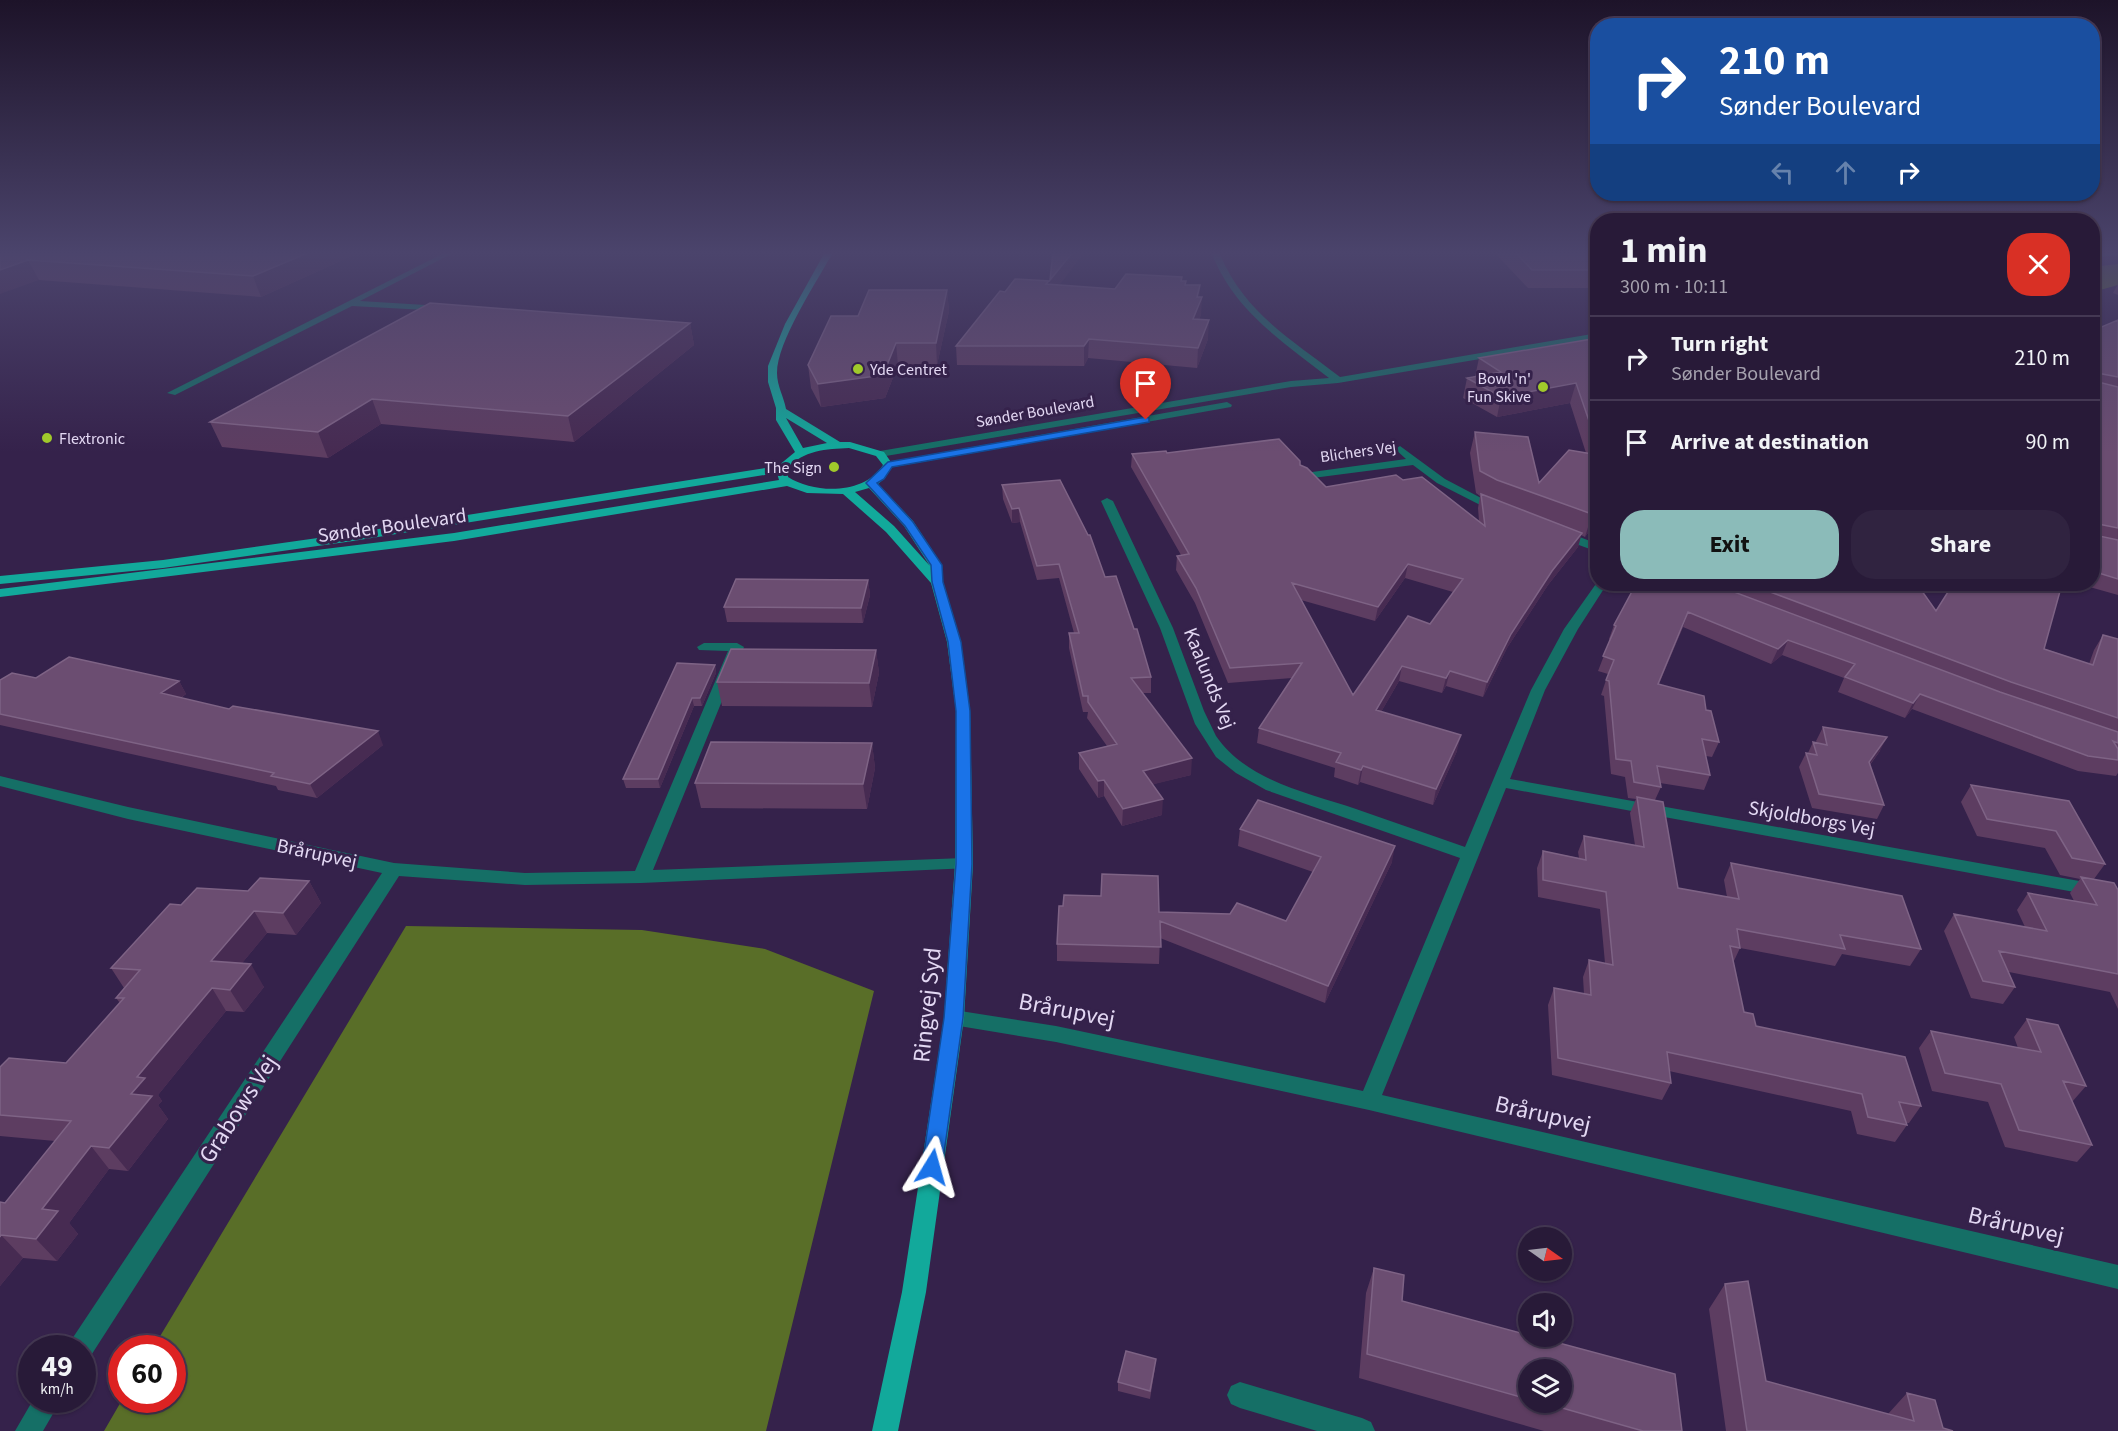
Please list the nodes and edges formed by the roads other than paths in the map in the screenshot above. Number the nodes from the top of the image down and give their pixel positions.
1 (320, 319) edge
2 (794, 319) edge
3 (1263, 319) edge
4 (1590, 337) edge
5 (1338, 380) junction
6 (172, 393) dead end
7 (783, 411) junction
8 (837, 445) junction
9 (1400, 449) dead end
10 (801, 453) junction
11 (880, 454) junction
12 (1415, 461) junction
13 (888, 465) junction
14 (782, 469) junction
15 (1305, 476) edge
16 (788, 482) junction
17 (871, 483) junction
18 (845, 490) junction
19 (1107, 501) dead end
20 (1509, 514) edge
21 (1553, 531) edge
22 (1590, 545) edge
23 (0, 580) edge
24 (937, 582) junction
25 (1596, 591) edge
26 (0, 593) edge
27 (704, 647) dead end
28 (0, 781) edge
29 (1499, 782) junction
30 (1471, 855) junction
31 (964, 864) junction
32 (394, 869) junction
33 (641, 877) junction
34 (2118, 894) edge
35 (954, 1018) junction
36 (1369, 1101) junction
37 (2118, 1277) edge
38 (89, 1335) edge
39 (1240, 1395) dead end
40 (40, 1413) edge
41 (28, 1431) edge
42 (885, 1431) edge
43 (1362, 1431) edge

1 - 6 street
2 - 7 main road
3 - 5 street
4 - 5 street, Sønder Boulevard
5 - 11 street, Sønder Boulevard
5 - 13 street, Sønder Boulevard
7 - 8 main road
7 - 10 main road
8 - 10 main road
8 - 11 main road
9 - 12 street, Blichers Vej
10 - 14 main road
11 - 13 main road
12 - 15 street, Blichers Vej
12 - 20 street, Blichers Vej
13 - 17 main road
14 - 16 main road
14 - 23 main road, Sønder Boulevard
16 - 18 main road
16 - 26 main road, Sønder Boulevard
17 - 18 main road
17 - 24 main road, Ringvej Syd
18 - 24 main road, Ringvej Syd
19 - 30 street, Kaalunds Vej
21 - 22 street
24 - 31 main road, Ringvej Syd
25 - 29 street
27 - 33 street
28 - 32 street, Brårupvej
29 - 30 street
29 - 34 street, Skjoldborgs Vej
30 - 36 street
31 - 33 street, Brårupvej
31 - 35 main road, Ringvej Syd
32 - 33 street, Brårupvej
32 - 38 street, Grabows Vej
35 - 36 street, Brårupvej
35 - 42 main road, Ringvej Syd
36 - 37 street, Brårupvej
39 - 43 street
40 - 41 street

